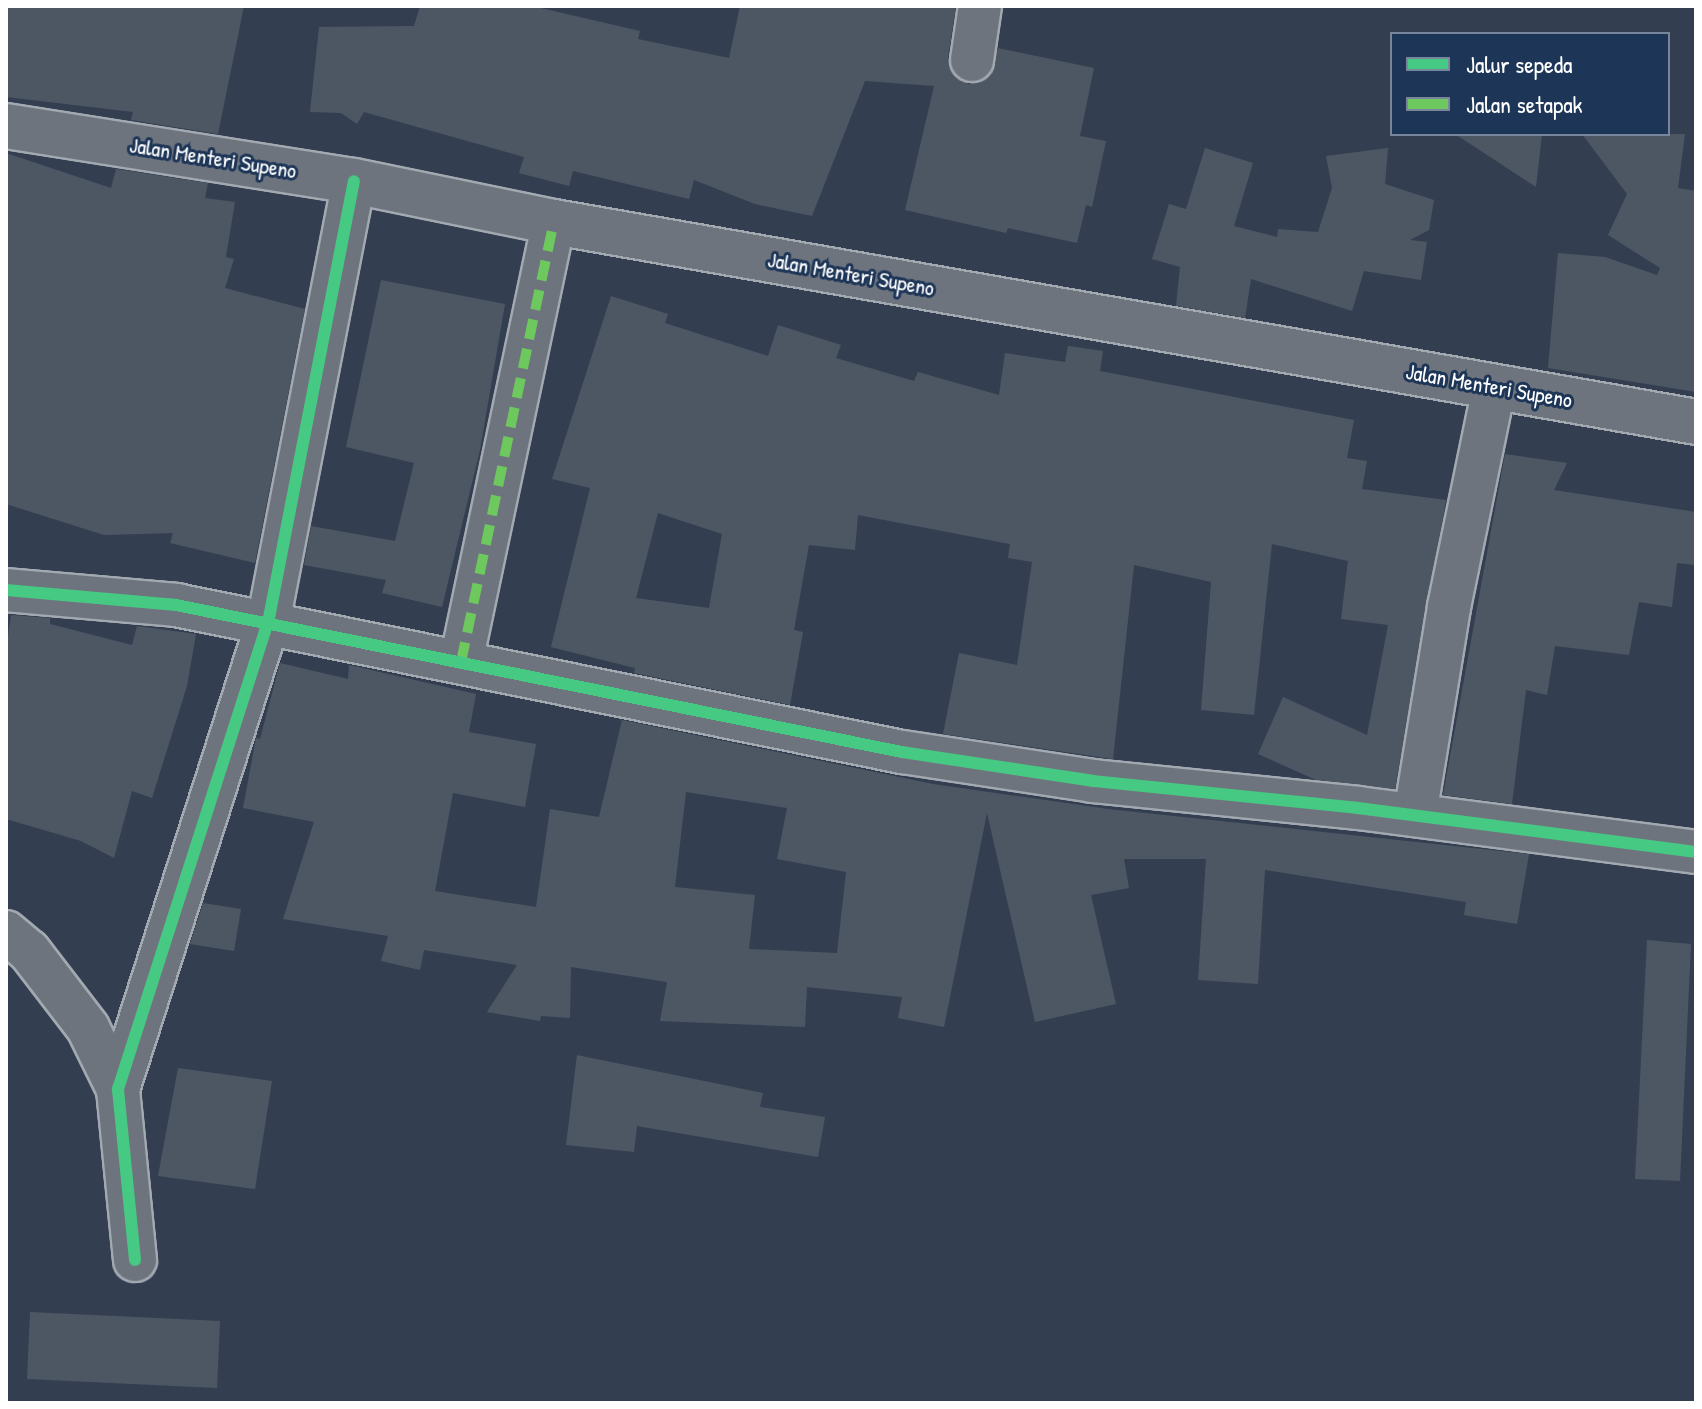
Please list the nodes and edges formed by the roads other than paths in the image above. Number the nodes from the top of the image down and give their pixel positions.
1 (980, 6) edge
2 (972, 60) dead end
3 (6, 126) edge
4 (354, 181) junction
5 (554, 222) junction
6 (1494, 387) junction
7 (1696, 422) edge
8 (6, 590) edge
9 (268, 623) junction
10 (461, 662) junction
11 (1415, 815) junction
12 (1696, 852) edge
13 (6, 932) edge
14 (118, 1089) junction
15 (135, 1260) dead end

1 - 2 street
3 - 4 main road, Jalan Menteri Supeno
4 - 5 main road, Jalan Menteri Supeno
4 - 9 street
5 - 6 main road, Jalan Menteri Supeno
5 - 10 street
6 - 7 main road, Jalan Menteri Supeno
6 - 11 street
8 - 9 street
9 - 10 street
9 - 14 street
10 - 11 street
11 - 12 street
13 - 14 street
14 - 15 street

